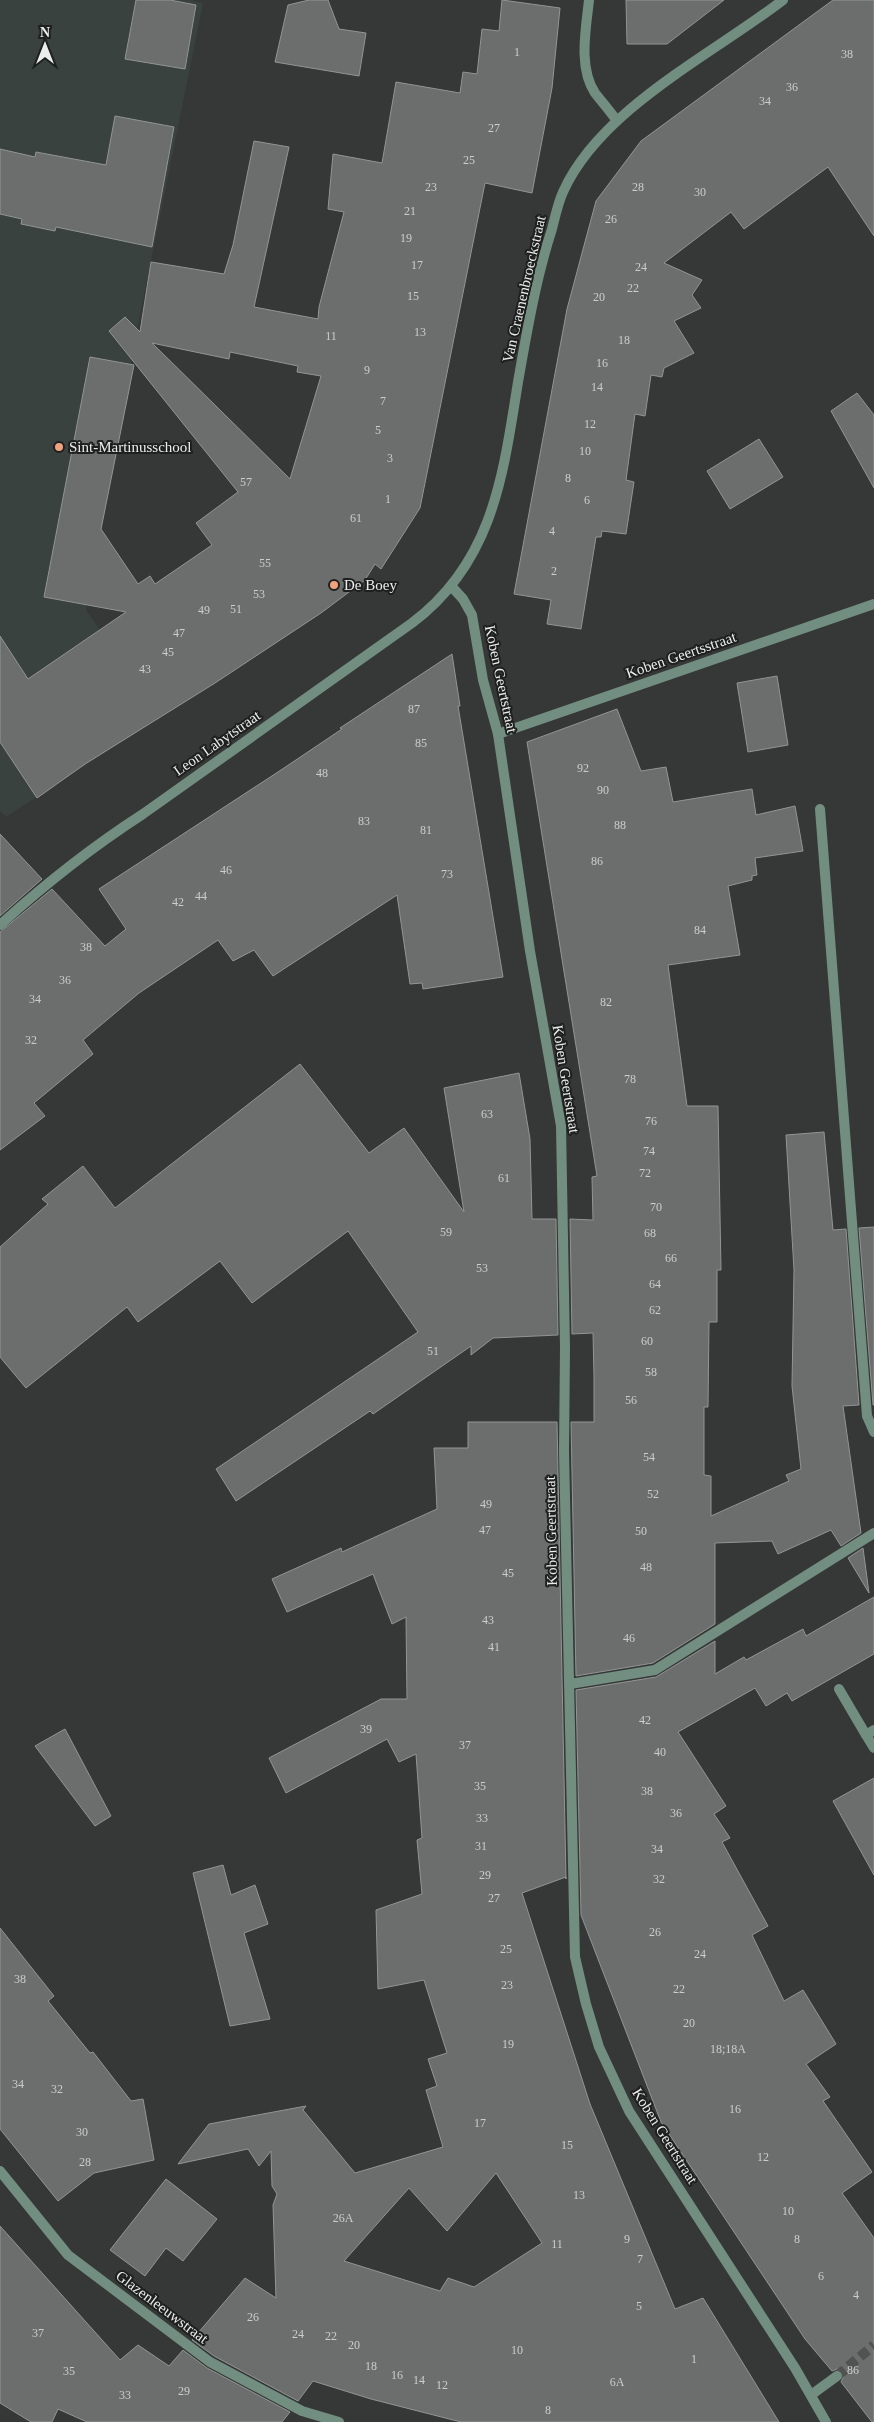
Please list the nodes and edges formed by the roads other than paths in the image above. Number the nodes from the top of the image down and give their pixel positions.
1 (589, 0) edge
2 (783, 0) edge
3 (617, 120) junction
4 (452, 587) junction
5 (874, 604) edge
6 (498, 734) junction
7 (820, 808) dead end
8 (0, 925) edge
9 (874, 1432) edge
10 (874, 1533) edge
11 (570, 1684) junction
12 (839, 1689) dead end
13 (870, 1732) edge
14 (874, 1748) edge
15 (0, 2171) edge
16 (837, 2376) tunnel mouth
17 (811, 2395) junction
18 (339, 2422) edge
19 (826, 2422) edge

1 - 3 street
2 - 3 street, Van Craenenbroeckstraat
3 - 4 street, Van Craenenbroeckstraat
4 - 6 street, Koben Geertstraat
4 - 8 street, Leon Labytstraat
5 - 6 street, Koben Geertsstraat
6 - 11 street, Koben Geertstraat
7 - 9 street
10 - 11 street
11 - 17 street, Koben Geertstraat
12 - 13 street
13 - 14 street
15 - 18 street, Glazenleeuwstraat
16 - 17 street
17 - 19 street, Koben Geertstraat

